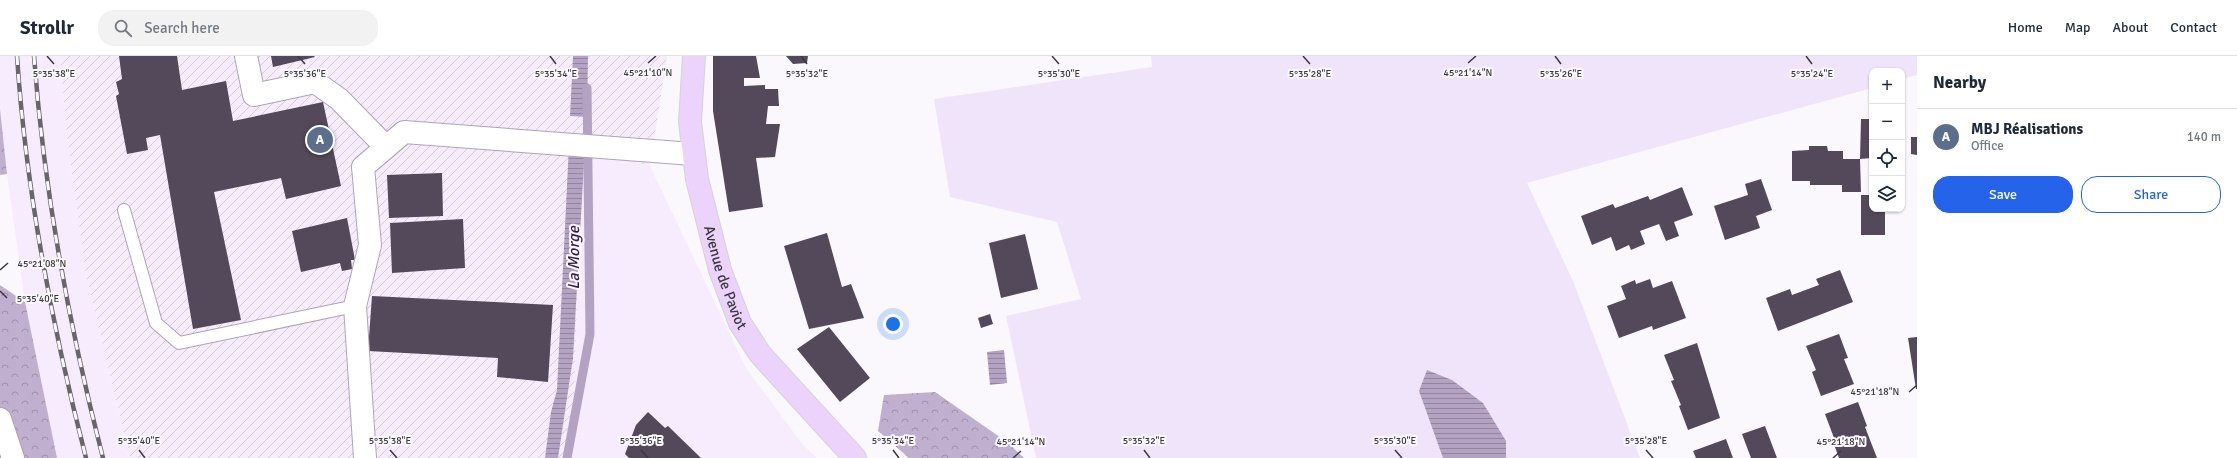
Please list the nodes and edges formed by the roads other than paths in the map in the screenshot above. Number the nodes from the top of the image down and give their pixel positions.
1 (246, 56) edge
2 (694, 56) edge
3 (386, 147) junction
4 (693, 154) junction
5 (124, 210) dead end
6 (355, 306) junction
7 (0, 419) edge
8 (13, 458) edge
9 (365, 458) edge
10 (855, 458) edge

1 - 3 street
2 - 4 main road, Avenue de Paviot
3 - 4 street
3 - 6 street
4 - 10 main road, Avenue de Paviot
5 - 6 lane
6 - 9 street
7 - 8 street

